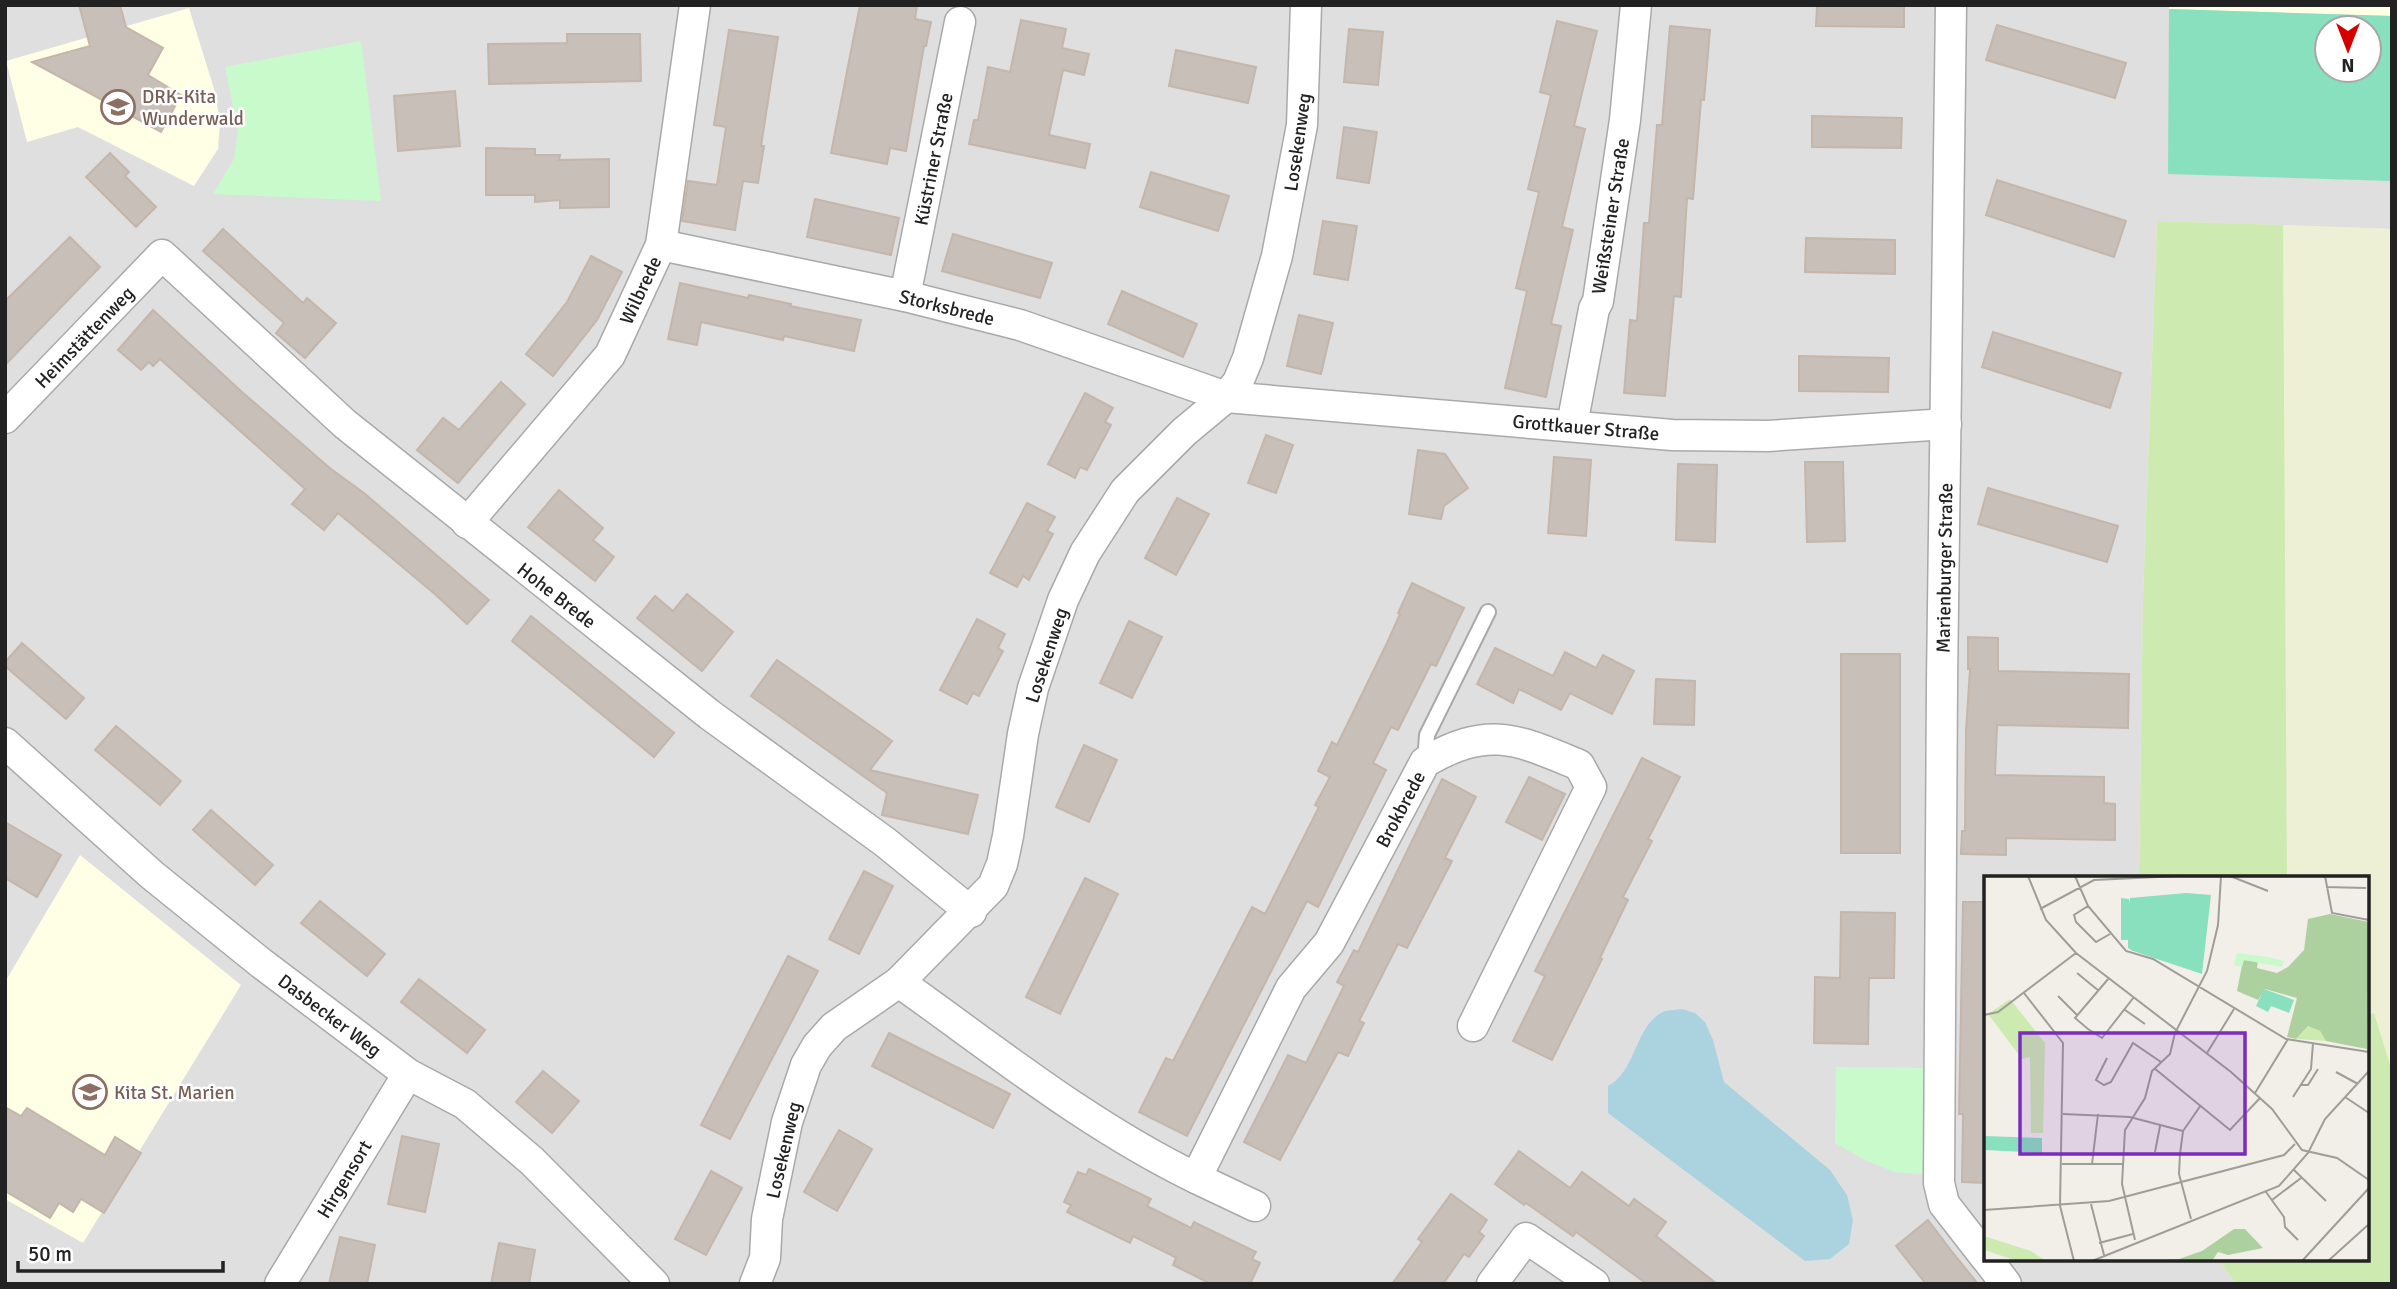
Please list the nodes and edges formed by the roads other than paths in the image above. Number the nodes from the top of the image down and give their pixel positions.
1 (695, 5) edge
2 (1306, 5) edge
3 (1636, 5) edge
4 (1951, 5) edge
5 (960, 22) dead end
6 (661, 245) junction
7 (162, 255) joint
8 (905, 296) junction
9 (1226, 397) junction
10 (5, 418) edge
11 (1946, 424) junction
12 (1572, 425) junction
13 (467, 523) junction
14 (1488, 612) dead end
15 (5, 743) edge
16 (1425, 762) junction
17 (971, 912) junction
18 (899, 982) junction
19 (1473, 1026) dead end
20 (408, 1074) junction
21 (1196, 1178) junction
22 (1255, 1206) dead end
23 (1984, 1256) edge
24 (1988, 1261) edge
25 (280, 1284) edge
26 (654, 1284) edge
27 (755, 1284) edge
28 (1492, 1284) edge
29 (1594, 1284) edge
30 (2006, 1284) edge

1 - 6 street, Wilbrede
2 - 9 street, Losekenweg
3 - 12 street, Weißsteiner Straße
4 - 11 street, Marienburger Straße
5 - 8 street, Küstriner Straße
6 - 8 street, Storksbrede
6 - 13 street, Wilbrede
7 - 10 street, Heimstättenweg
7 - 13 street, Hohe Brede
8 - 9 street, Storksbrede
9 - 12 street, Grottkauer Straße
9 - 17 street, Losekenweg
11 - 12 street, Grottkauer Straße
11 - 23 street, Marienburger Straße
13 - 17 street, Hohe Brede
14 - 16 lane
15 - 20 street, Dasbecker Weg
16 - 19 street, Brokbrede
16 - 21 street, Brokbrede
17 - 18 street, Losekenweg
18 - 21 street
18 - 27 street, Losekenweg
20 - 25 street, Hirgensort
20 - 26 street, Dasbecker Weg
21 - 22 street
24 - 30 street, Marienburger Straße
28 - 29 street

